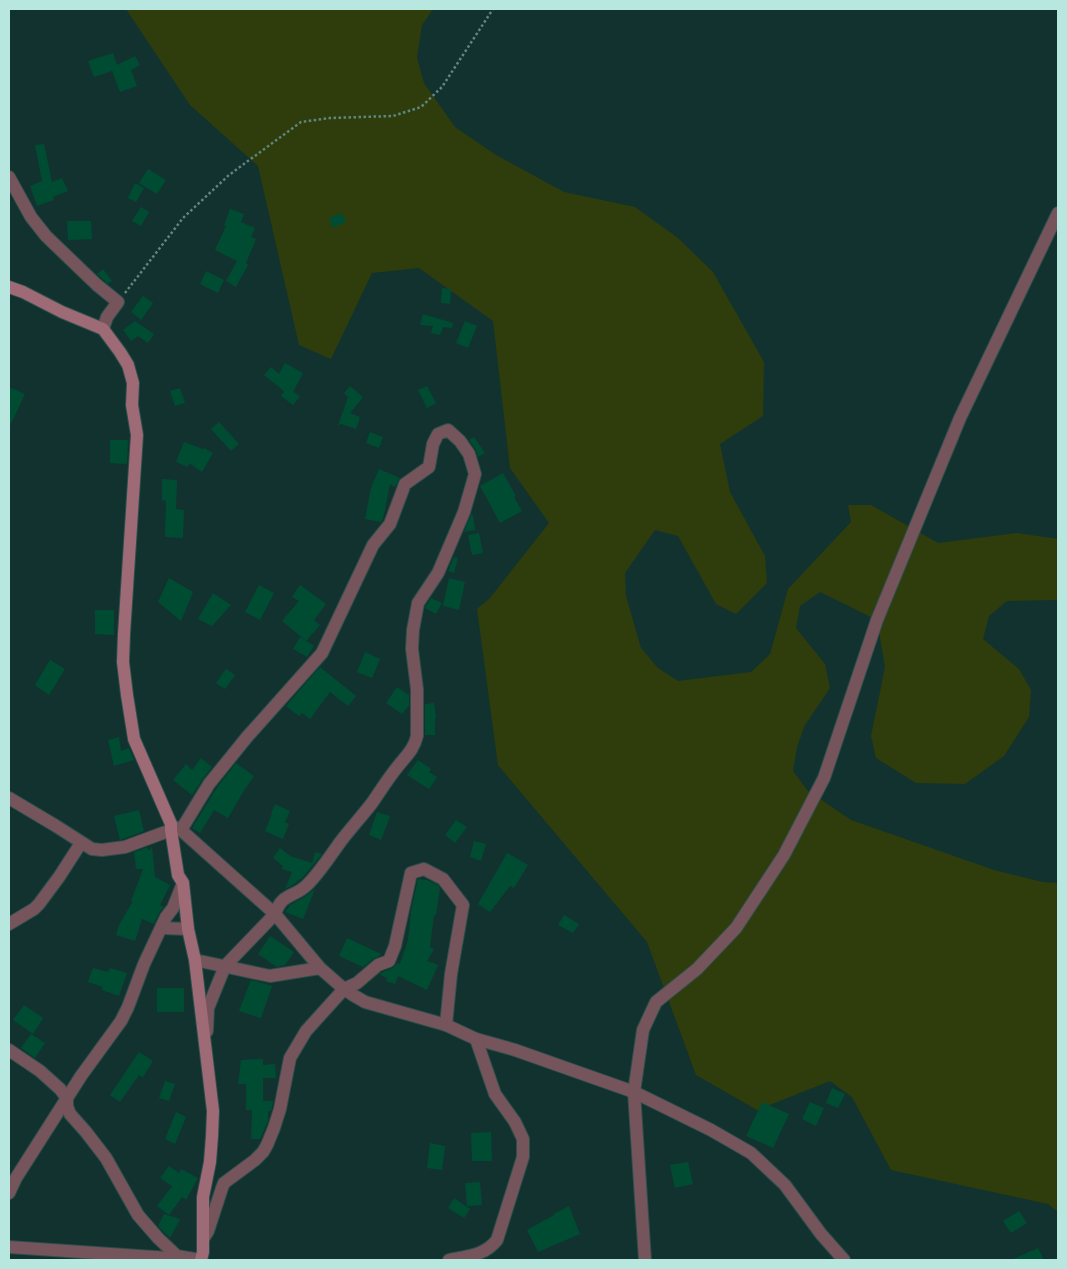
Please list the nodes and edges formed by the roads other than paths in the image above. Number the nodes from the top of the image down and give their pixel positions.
1 (9, 177) edge
2 (1058, 213) edge
3 (9, 287) edge
4 (103, 330) junction
5 (9, 798) edge
6 (174, 828) junction
7 (81, 842) junction
8 (183, 884) junction
9 (275, 914) junction
10 (9, 924) edge
11 (162, 928) junction
12 (188, 929) junction
13 (196, 960) junction
14 (225, 966) junction
15 (320, 968) junction
16 (344, 989) junction
17 (446, 1025) junction
18 (476, 1039) junction
19 (206, 1048) junction
20 (9, 1050) edge
21 (634, 1092) junction
22 (67, 1098) junction
23 (9, 1192) edge
24 (9, 1247) edge
25 (201, 1258) edge
26 (449, 1260) edge
27 (645, 1260) edge
28 (844, 1260) edge

1 - 4 street
2 - 21 street
3 - 4 main road
4 - 6 main road
5 - 7 street
6 - 7 street
6 - 8 main road
6 - 9 street
6 - 9 street
7 - 10 street
8 - 11 street
8 - 12 main road
9 - 14 street
9 - 15 street
11 - 12 street
11 - 22 street
12 - 13 main road
13 - 14 street
13 - 19 main road
14 - 15 street
14 - 19 street
15 - 16 street
16 - 17 street
16 - 17 street
16 - 25 street
17 - 18 street
18 - 21 street
18 - 26 street
19 - 25 main road
20 - 22 street
21 - 27 street
21 - 28 street
22 - 23 street
22 - 25 street
24 - 25 street

